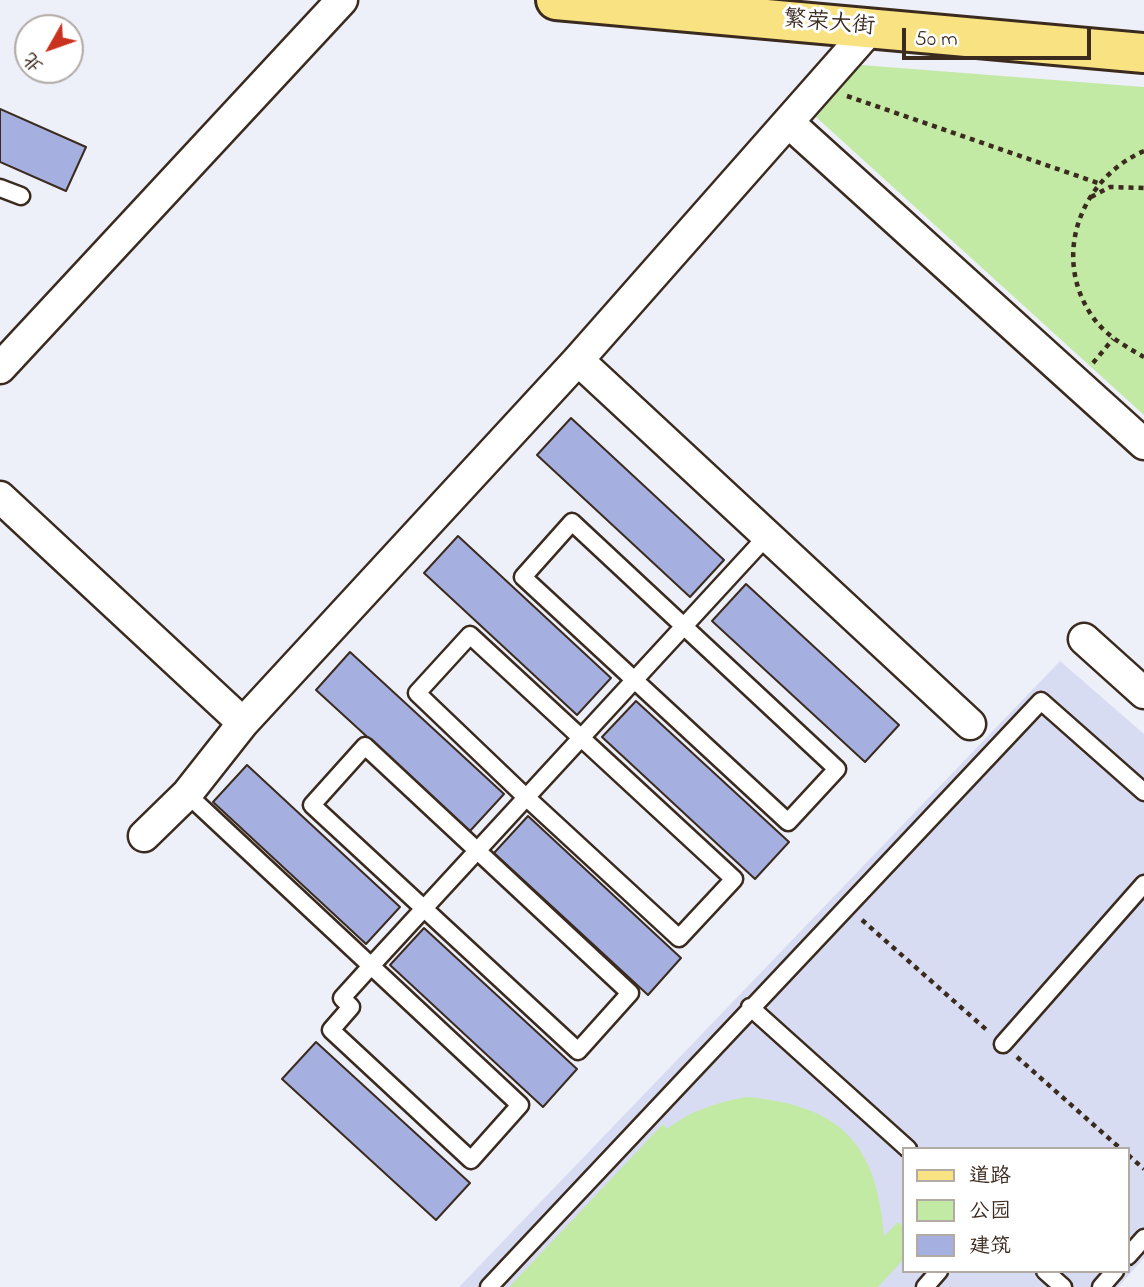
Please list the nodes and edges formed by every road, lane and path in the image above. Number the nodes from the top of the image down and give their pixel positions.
1 (342, 0) edge
2 (556, 0) edge
3 (748, 8) edge
4 (871, 29) junction
5 (1144, 53) edge
6 (820, 86) junction
7 (788, 122) junction
8 (1144, 151) edge
9 (1098, 183) junction
10 (0, 188) edge
11 (1144, 188) edge
12 (20, 196) dead end
13 (1089, 198) junction
14 (1144, 357) edge
15 (578, 360) junction
16 (0, 368) edge
17 (1144, 444) edge
18 (0, 497) edge
19 (767, 536) junction
20 (685, 625) junction
21 (1084, 639) dead end
22 (634, 681) junction
23 (1144, 693) edge
24 (243, 723) junction
25 (970, 724) dead end
26 (581, 738) junction
27 (1144, 792) edge
28 (187, 794) junction
29 (526, 797) junction
30 (144, 836) dead end
31 (478, 850) junction
32 (1144, 884) edge
33 (846, 906) junction
34 (424, 909) junction
35 (371, 966) junction
36 (750, 1007) junction
37 (1003, 1044) junction
38 (906, 1147) edge
39 (1119, 1147) edge
40 (1130, 1157) edge
41 (1144, 1169) edge
42 (1144, 1238) edge
43 (1130, 1254) edge
44 (937, 1273) edge
45 (1047, 1273) edge
46 (1113, 1273) edge
47 (489, 1287) edge
48 (925, 1287) edge
49 (1063, 1287) edge
50 (1101, 1287) edge

1 - 16 street
2 - 3 main road, 繁荣大街
3 - 4 main road, 繁荣大街
4 - 5 main road, 繁荣大街
4 - 6 street
6 - 7 street
6 - 9 path
7 - 15 street
7 - 17 street
8 - 9 path
9 - 13 path
10 - 12 lane
11 - 13 path
13 - 14 path
15 - 19 street
15 - 24 street
18 - 24 street
19 - 20 lane
19 - 25 street
20 - 22 lane
20 - 22 lane
20 - 22 lane
21 - 23 street
22 - 26 lane
24 - 28 street
26 - 29 lane
26 - 29 lane
26 - 29 lane
27 - 33 lane
28 - 30 street
28 - 35 lane
29 - 31 lane
31 - 34 lane
31 - 34 lane
31 - 34 lane
32 - 37 lane
33 - 36 lane
33 - 37 path
34 - 35 lane
35 - 35 lane
36 - 38 lane
36 - 47 lane
37 - 39 path
40 - 41 path
42 - 43 lane
44 - 48 lane
45 - 49 lane
46 - 50 lane

